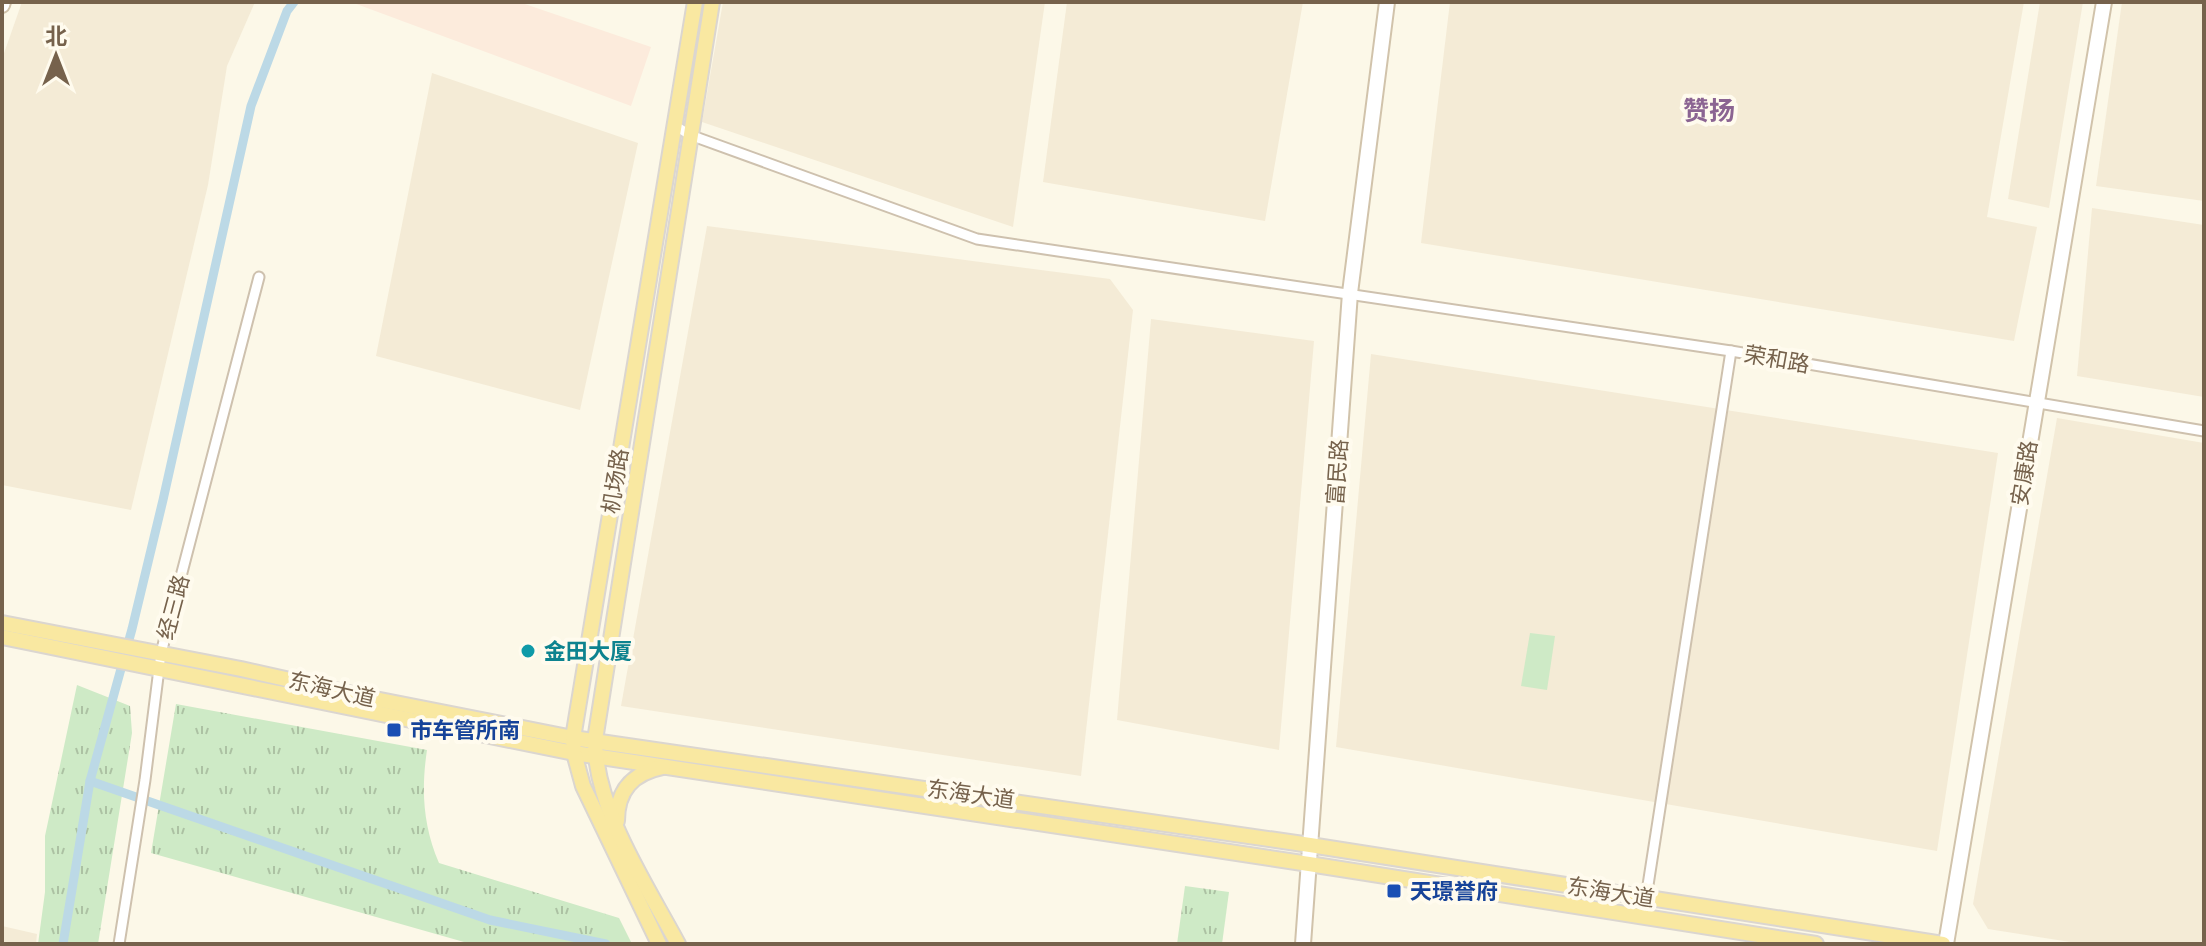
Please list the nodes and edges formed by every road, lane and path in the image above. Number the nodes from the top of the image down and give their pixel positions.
1 (695, 2) edge
2 (712, 2) edge
3 (1387, 2) edge
4 (2104, 2) edge
5 (674, 125) junction
6 (690, 135) junction
7 (259, 277) dead end
8 (1350, 293) junction
9 (1731, 351) junction
10 (2036, 402) junction
11 (2204, 431) edge
12 (2, 623) edge
13 (2, 637) edge
14 (104, 650) junction
15 (154, 659) junction
16 (574, 745) junction
17 (595, 748) junction
18 (668, 766) junction
19 (617, 825) junction
20 (1310, 845) junction
21 (1309, 864) junction
22 (1646, 898) junction
23 (119, 944) edge
24 (659, 944) edge
25 (678, 944) edge
26 (1303, 944) edge
27 (1816, 944) edge
28 (1945, 944) edge

1 - 5 main road, 机场路
2 - 6 main road, 机场路
3 - 8 street, 富民路
4 - 10 street, 安康路
5 - 6 street, 荣和路
5 - 16 main road, 机场路
6 - 8 street, 荣和路
6 - 17 main road, 机场路
7 - 15 street, 经三路
8 - 9 street, 荣和路
8 - 20 street, 富民路
9 - 10 street, 荣和路
9 - 22 street
10 - 11 street, 荣和路
10 - 28 street, 安康路
12 - 14 main road, 东海大道
13 - 14 main road, 东海大道
14 - 15 main road, 东海大道
15 - 16 main road, 东海大道
15 - 23 street, 经三路
16 - 17 main road, 东海大道
16 - 24 main road, 机场路
17 - 18 main road, 东海大道
17 - 19 main road, 机场路
17 - 20 main road, 东海大道
18 - 19 main road
18 - 21 main road, 东海大道
19 - 25 main road, 机场路
20 - 21 street, 富民路
20 - 22 main road, 东海大道
21 - 26 street, 富民路
21 - 27 main road, 东海大道
22 - 28 main road, 东海大道

